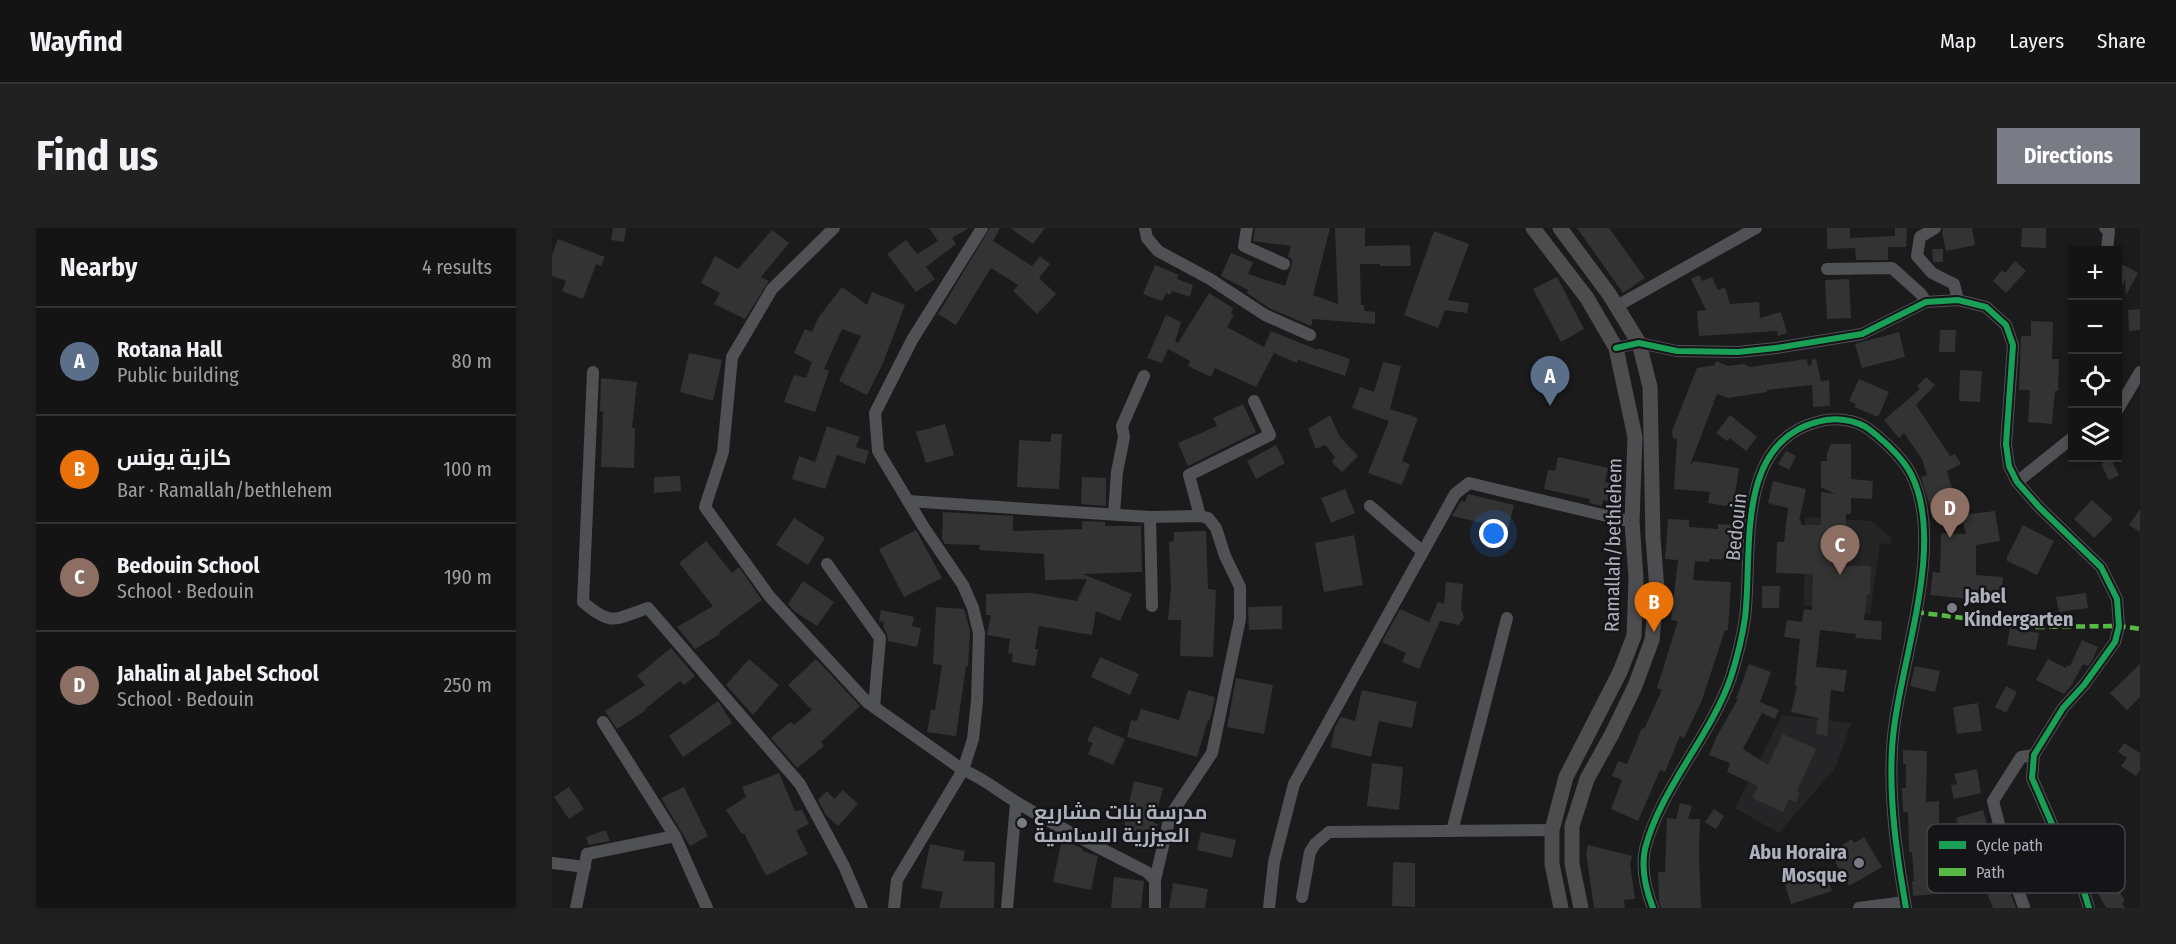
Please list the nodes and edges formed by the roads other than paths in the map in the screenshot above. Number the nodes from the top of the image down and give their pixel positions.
1 (834, 228) edge
2 (982, 228) edge
3 (1145, 228) edge
4 (1247, 228) edge
5 (1533, 228) edge
6 (1560, 228) edge
7 (1756, 228) edge
8 (1935, 228) edge
9 (2104, 228) edge
10 (2107, 246) edge
11 (1284, 264) dead end
12 (1827, 269) dead end
13 (1958, 300) junction
14 (1926, 302) junction
15 (1617, 306) junction
16 (1310, 335) dead end
17 (1639, 343) junction
18 (1616, 348) junction
19 (592, 372) dead end
20 (2140, 372) edge
21 (1144, 376) dead end
22 (1254, 401) dead end
23 (2119, 408) edge
24 (2068, 442) edge
25 (2016, 482) junction
26 (908, 501) junction
27 (1370, 506) dead end
28 (1114, 514) junction
29 (1200, 516) junction
30 (1150, 517) junction
31 (1632, 522) junction
32 (1423, 552) junction
33 (827, 564) dead end
34 (1152, 606) dead end
35 (1507, 618) dead end
36 (874, 707) junction
37 (603, 722) dead end
38 (2034, 755) junction
39 (963, 770) junction
40 (1016, 803) junction
41 (1999, 824) edge
42 (2052, 824) edge
43 (1552, 830) junction
44 (1452, 831) junction
45 (675, 836) junction
46 (552, 863) edge
47 (585, 867) junction
48 (1155, 880) junction
49 (2084, 893) edge
50 (1302, 897) dead end
51 (1905, 905) edge
52 (576, 908) edge
53 (706, 908) edge
54 (862, 908) edge
55 (894, 908) edge
56 (1007, 908) edge
57 (1155, 908) edge
58 (1269, 908) edge
59 (1561, 908) edge
60 (1581, 908) edge
61 (1653, 908) edge
62 (1859, 908) edge
63 (2089, 908) edge

1 - 36 street
2 - 26 street
3 - 16 street
4 - 11 street
5 - 18 main road, Ramallah/bethlehem
6 - 15 main road, Ramallah/bethlehem
7 - 15 street
8 - 13 street
9 - 10 street
12 - 14 street
13 - 14 street
13 - 25 street
14 - 17 street
15 - 17 main road, Ramallah/bethlehem
17 - 18 street
17 - 60 main road, Ramallah/bethlehem
18 - 31 main road, Ramallah/bethlehem
19 - 54 street
20 - 23 street
21 - 28 street
22 - 29 street
24 - 25 street
25 - 38 street
26 - 28 street
26 - 39 street
27 - 32 street
28 - 30 street
29 - 30 street
29 - 48 street
30 - 34 street
31 - 32 street
31 - 43 main road, Ramallah/bethlehem
32 - 58 street
33 - 36 street
35 - 44 street
36 - 39 street
37 - 45 street
38 - 41 street
38 - 42 street
39 - 40 street
39 - 55 street
40 - 48 street
40 - 56 street
43 - 44 street
43 - 59 main road, Ramallah/bethlehem
44 - 50 street
45 - 47 street
45 - 53 street
46 - 47 street
47 - 52 street
48 - 57 street
49 - 63 street
51 - 61 street, Bedouin
51 - 62 street, Bedouin

